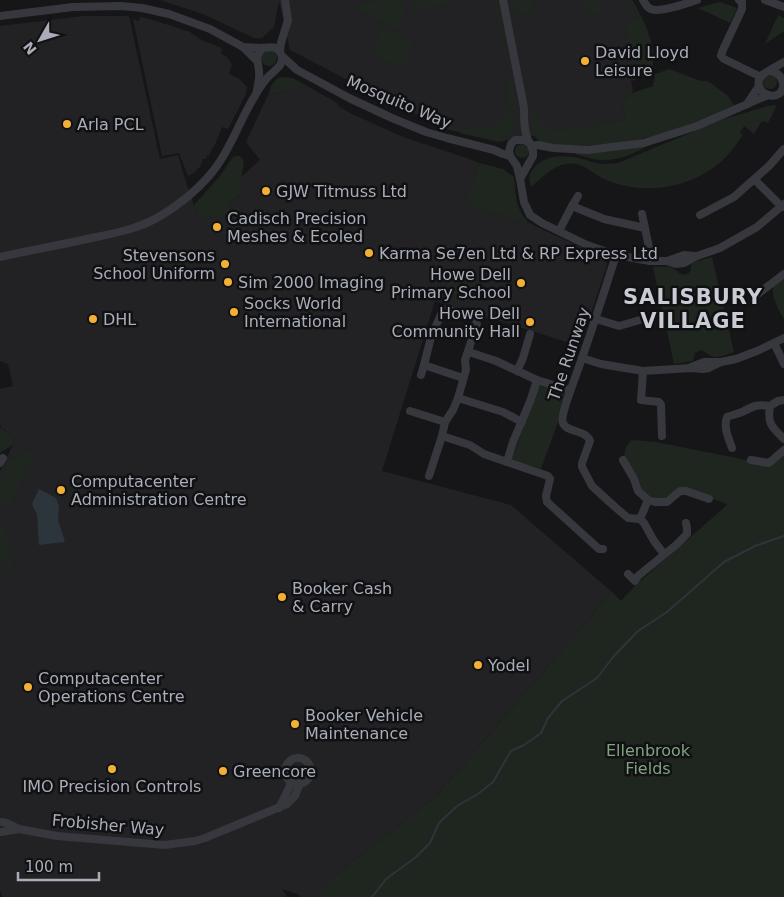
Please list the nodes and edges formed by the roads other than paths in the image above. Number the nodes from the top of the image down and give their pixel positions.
1 (148, 0) edge
2 (285, 0) edge
3 (503, 0) edge
4 (643, 0) edge
5 (696, 0) edge
6 (765, 0) edge
7 (742, 1) edge
8 (135, 3) edge
9 (784, 7) edge
10 (148, 9) junction
11 (0, 16) edge
12 (285, 29) junction
13 (243, 47) junction
14 (265, 47) junction
15 (281, 54) junction
16 (784, 62) edge
17 (258, 64) junction
18 (275, 70) junction
19 (297, 70) junction
20 (770, 71) junction
21 (761, 77) junction
22 (783, 82) edge
23 (759, 86) junction
24 (256, 94) junction
25 (768, 95) junction
26 (746, 104) junction
27 (524, 120) junction
28 (513, 142) junction
29 (531, 145) junction
30 (553, 148) junction
31 (784, 149) edge
32 (494, 150) junction
33 (511, 158) junction
34 (532, 158) junction
35 (520, 179) junction
36 (755, 180) junction
37 (578, 196) dead end
38 (783, 205) edge
39 (572, 206) junction
40 (642, 214) dead end
41 (700, 215) dead end
42 (645, 228) junction
43 (559, 232) junction
44 (616, 255) junction
45 (0, 257) edge
46 (650, 261) junction
47 (784, 274) edge
48 (755, 296) dead end
49 (596, 319) junction
50 (640, 320) dead end
51 (530, 334) dead end
52 (784, 338) edge
53 (774, 343) junction
54 (469, 352) junction
55 (582, 358) junction
56 (784, 364) edge
57 (424, 365) junction
58 (517, 371) junction
59 (643, 371) junction
60 (421, 375) dead end
61 (463, 378) junction
62 (537, 380) junction
63 (570, 390) junction
64 (458, 398) junction
65 (784, 400) edge
66 (770, 406) junction
67 (410, 411) dead end
68 (445, 422) junction
69 (522, 422) junction
70 (442, 436) junction
71 (662, 436) dead end
72 (784, 439) edge
73 (732, 448) dead end
74 (784, 450) edge
75 (0, 459) edge
76 (623, 460) dead end
77 (751, 460) dead end
78 (508, 462) junction
79 (0, 463) edge
80 (429, 476) dead end
81 (709, 499) dead end
82 (648, 500) junction
83 (640, 519) junction
84 (686, 523) dead end
85 (603, 549) dead end
86 (664, 554) junction
87 (628, 574) dead end
88 (290, 780) junction
89 (300, 784) junction
90 (279, 808) junction
91 (1, 821) edge
92 (19, 829) junction
93 (0, 833) edge

1 - 10 street
2 - 12 street
3 - 27 street
4 - 5 street
6 - 9 street
7 - 21 street
8 - 10 street
8 - 11 street
10 - 13 street
12 - 14 street
12 - 15 street
13 - 14 street
13 - 17 street
14 - 15 street
14 - 17 street
15 - 18 street
15 - 19 street, Mosquito Way
16 - 20 street
17 - 18 street
17 - 24 street
18 - 19 street, Mosquito Way
18 - 24 street
19 - 32 street, Mosquito Way
20 - 21 street
20 - 22 street
21 - 23 street
22 - 25 street
23 - 25 street
23 - 26 street
24 - 45 street
25 - 26 street
26 - 30 street
27 - 28 street
27 - 29 street
28 - 29 street
28 - 32 street
28 - 33 street
29 - 30 street
29 - 34 street
30 - 34 street
31 - 36 street
32 - 33 street, Mosquito Way
33 - 34 street
33 - 35 street
34 - 35 street
35 - 43 street
36 - 38 street
36 - 41 street
37 - 39 street
38 - 46 street
39 - 42 street
39 - 43 street
40 - 42 street
42 - 46 street
43 - 44 street
44 - 46 street
44 - 49 street, The Runway
47 - 48 street
49 - 50 street
49 - 55 street, The Runway
51 - 58 street
52 - 53 street
53 - 56 street
53 - 59 street
54 - 57 street
54 - 58 street
54 - 61 street
55 - 59 street
55 - 63 street, The Runway
57 - 60 street
57 - 61 street
58 - 62 street
59 - 71 street
61 - 64 street
62 - 63 street
62 - 69 street
63 - 83 street, The Runway
64 - 68 street
64 - 69 street
65 - 66 street
66 - 72 street
66 - 73 street
67 - 68 street
68 - 70 street
69 - 78 street
70 - 78 street
70 - 80 street
74 - 77 street
75 - 79 street
76 - 82 street
78 - 85 street
81 - 82 street
82 - 83 street
83 - 86 street
84 - 86 street
86 - 87 street
88 - 89 street
88 - 89 street
88 - 90 street
89 - 90 street
90 - 92 street, Frobisher Way
91 - 92 street, Frobisher Way
91 - 93 street
92 - 93 street, Frobisher Way

